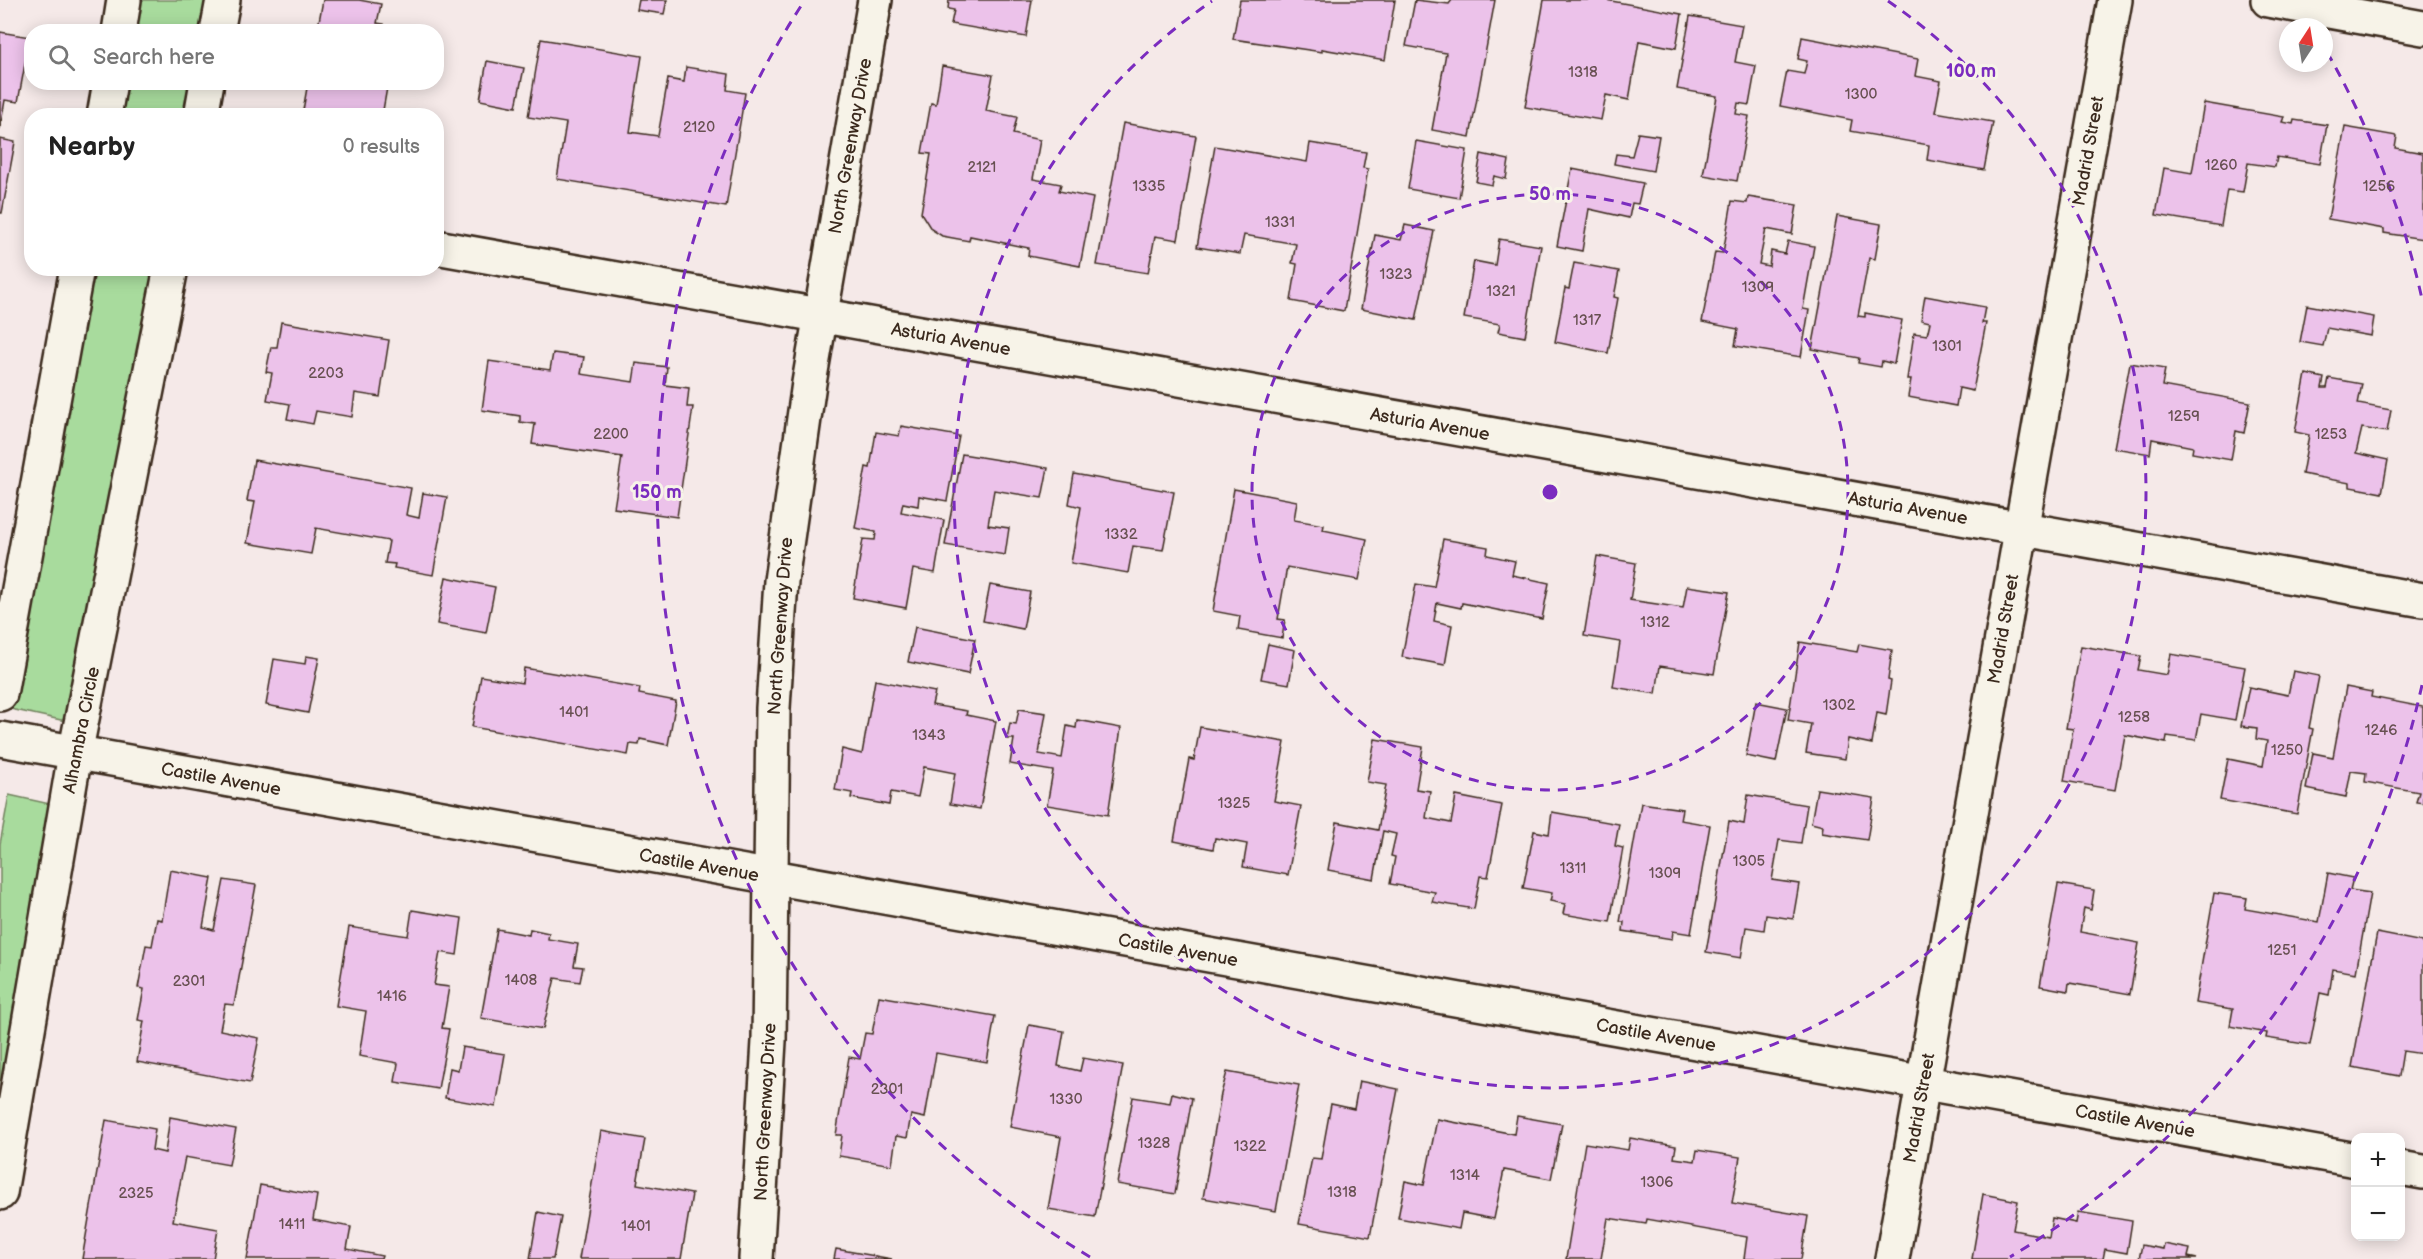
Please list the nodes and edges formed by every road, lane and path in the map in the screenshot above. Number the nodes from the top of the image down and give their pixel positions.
1 (124, 0) edge
2 (223, 0) edge
3 (875, 0) edge
4 (2115, 0) edge
5 (2268, 0) edge
6 (120, 24) edge
7 (218, 24) edge
8 (2423, 28) edge
9 (109, 90) edge
10 (206, 90) edge
11 (105, 108) edge
12 (202, 108) edge
13 (444, 248) edge
14 (76, 276) edge
15 (169, 276) edge
16 (820, 316) junction
17 (2020, 528) junction
18 (2423, 600) edge
19 (0, 694) edge
20 (0, 739) edge
21 (75, 754) junction
22 (771, 877) junction
23 (1923, 1083) junction
24 (2351, 1159) edge
25 (2405, 1169) edge
26 (2423, 1172) edge
27 (0, 1193) edge
28 (756, 1259) edge
29 (1892, 1259) edge

1 - 6 street
2 - 7 street
3 - 16 street, North Greenway Drive
4 - 17 street, Madrid Street
5 - 8 street
9 - 11 street
10 - 12 street
13 - 16 street, Asturia Avenue
14 - 19 street
15 - 21 street, Alhambra Circle
16 - 17 street, Asturia Avenue
16 - 22 street, North Greenway Drive
17 - 18 street, Asturia Avenue
17 - 23 street, Madrid Street
20 - 21 street, Castile Avenue
21 - 22 street, Castile Avenue
21 - 27 street, Alhambra Circle
22 - 23 street, Castile Avenue
22 - 28 street, North Greenway Drive
23 - 24 street, Castile Avenue
23 - 29 street, Madrid Street
25 - 26 street

